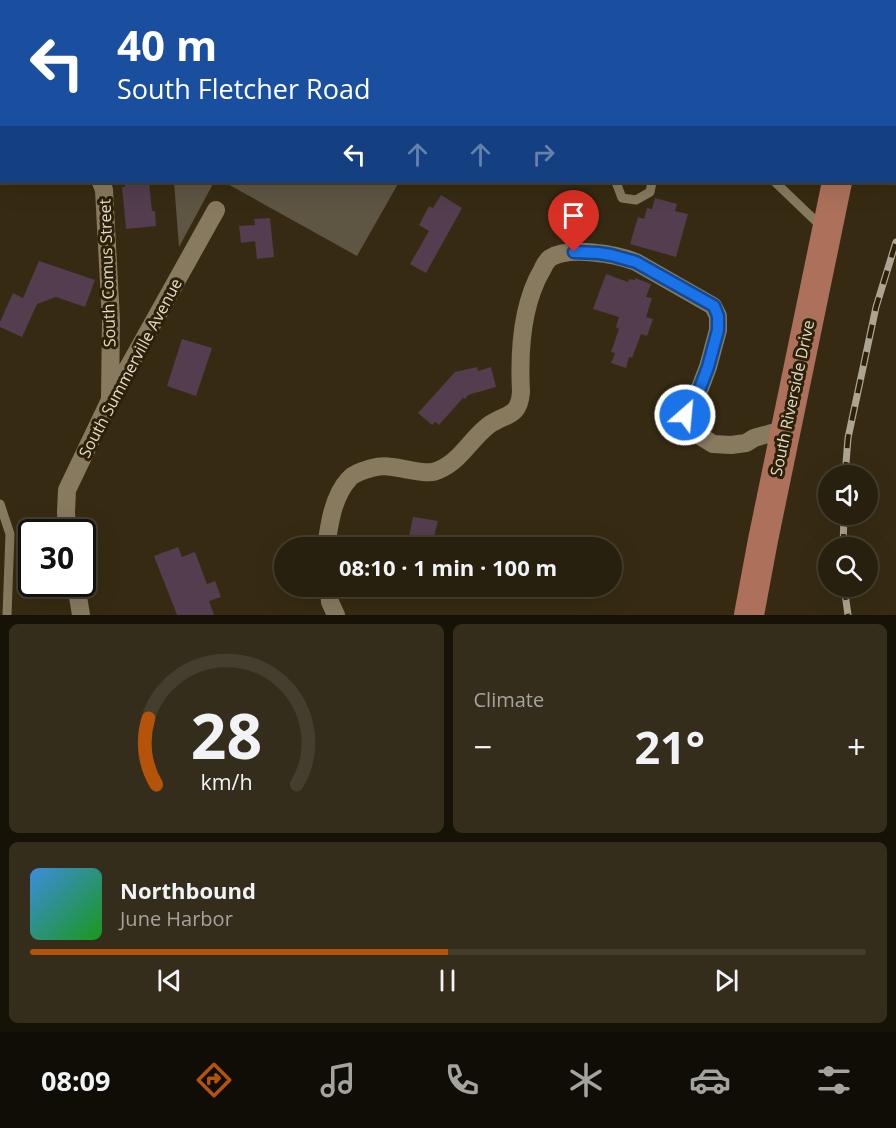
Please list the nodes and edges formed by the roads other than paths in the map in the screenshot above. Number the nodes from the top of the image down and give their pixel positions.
1 (101, 183) edge
2 (616, 183) edge
3 (652, 183) edge
4 (776, 183) edge
5 (837, 183) edge
6 (216, 210) dead end
7 (827, 231) junction
8 (110, 400) junction
9 (786, 429) junction
10 (0, 504) edge
11 (66, 519) edge
12 (328, 537) edge
13 (78, 597) edge
14 (330, 597) edge
15 (7, 615) edge
16 (81, 615) edge
17 (336, 615) edge
18 (749, 615) edge

1 - 8 street, South Comus Street
2 - 3 lane
4 - 7 lane
5 - 7 main road, South Riverside Drive
6 - 8 street, South Summerville Avenue
7 - 9 main road, South Riverside Drive
8 - 11 street, South Summerville Avenue
9 - 12 street
9 - 18 main road, South Riverside Drive
10 - 15 lane
13 - 16 street
14 - 17 street

